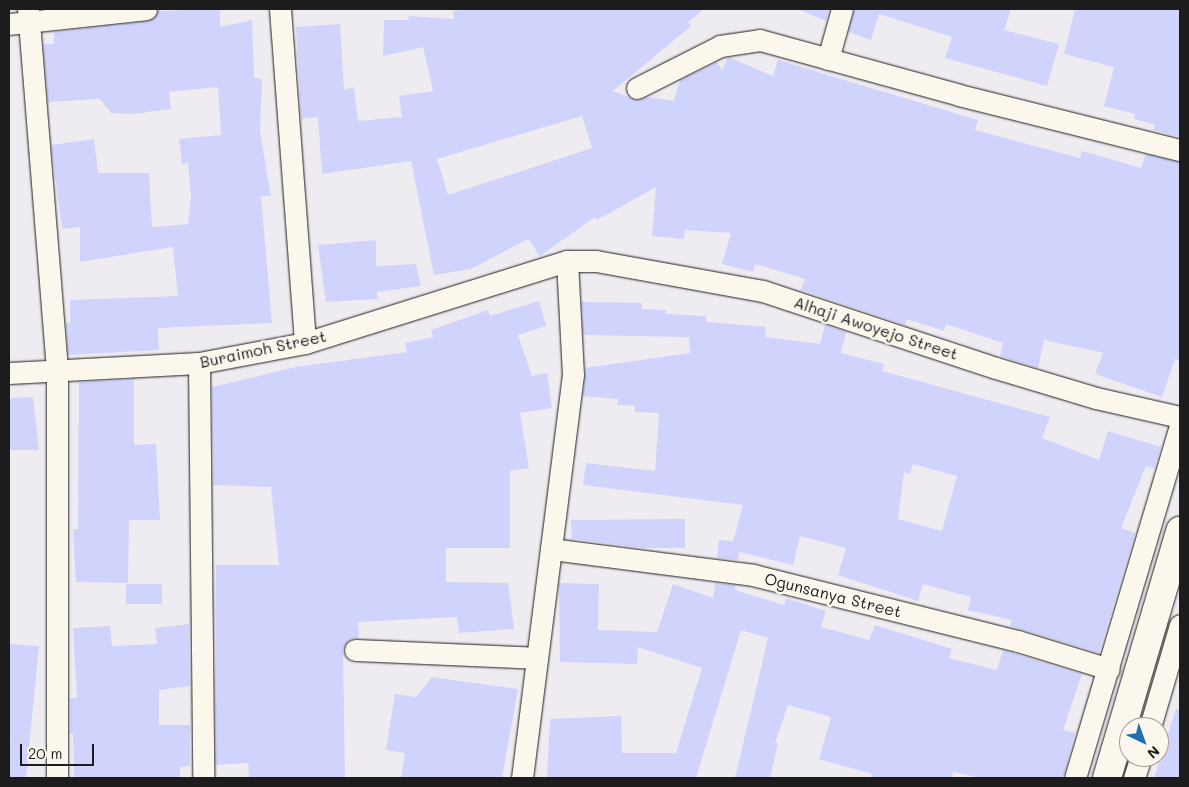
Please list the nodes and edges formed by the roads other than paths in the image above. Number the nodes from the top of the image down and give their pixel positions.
1 (146, 9) edge
2 (280, 9) edge
3 (842, 9) edge
4 (22, 18) edge
5 (828, 59) junction
6 (637, 88) dead end
7 (1180, 150) edge
8 (567, 261) junction
9 (305, 343) junction
10 (199, 363) junction
11 (57, 372) junction
12 (9, 373) edge
13 (1180, 417) edge
14 (1180, 426) edge
15 (1180, 531) edge
16 (551, 549) junction
17 (1180, 625) edge
18 (354, 650) dead end
19 (536, 658) junction
20 (1109, 669) junction
21 (1153, 717) edge
22 (57, 778) edge
23 (203, 778) edge
24 (522, 778) edge
25 (1075, 778) edge
26 (1108, 778) edge

1 - 4 street
2 - 9 street
3 - 5 street
4 - 11 street
5 - 6 street
5 - 7 street
8 - 9 street, Buraimoh Street
8 - 13 street, Alhaji Awoyejo Street
8 - 16 street
9 - 10 street, Buraimoh Street
10 - 11 street, Buraimoh Street
10 - 23 street
11 - 12 street, Buraimoh Street
11 - 22 street
14 - 20 street
15 - 26 street
16 - 19 street
16 - 20 street, Ogunsanya Street
17 - 21 street
18 - 19 street
19 - 24 street
20 - 25 street

